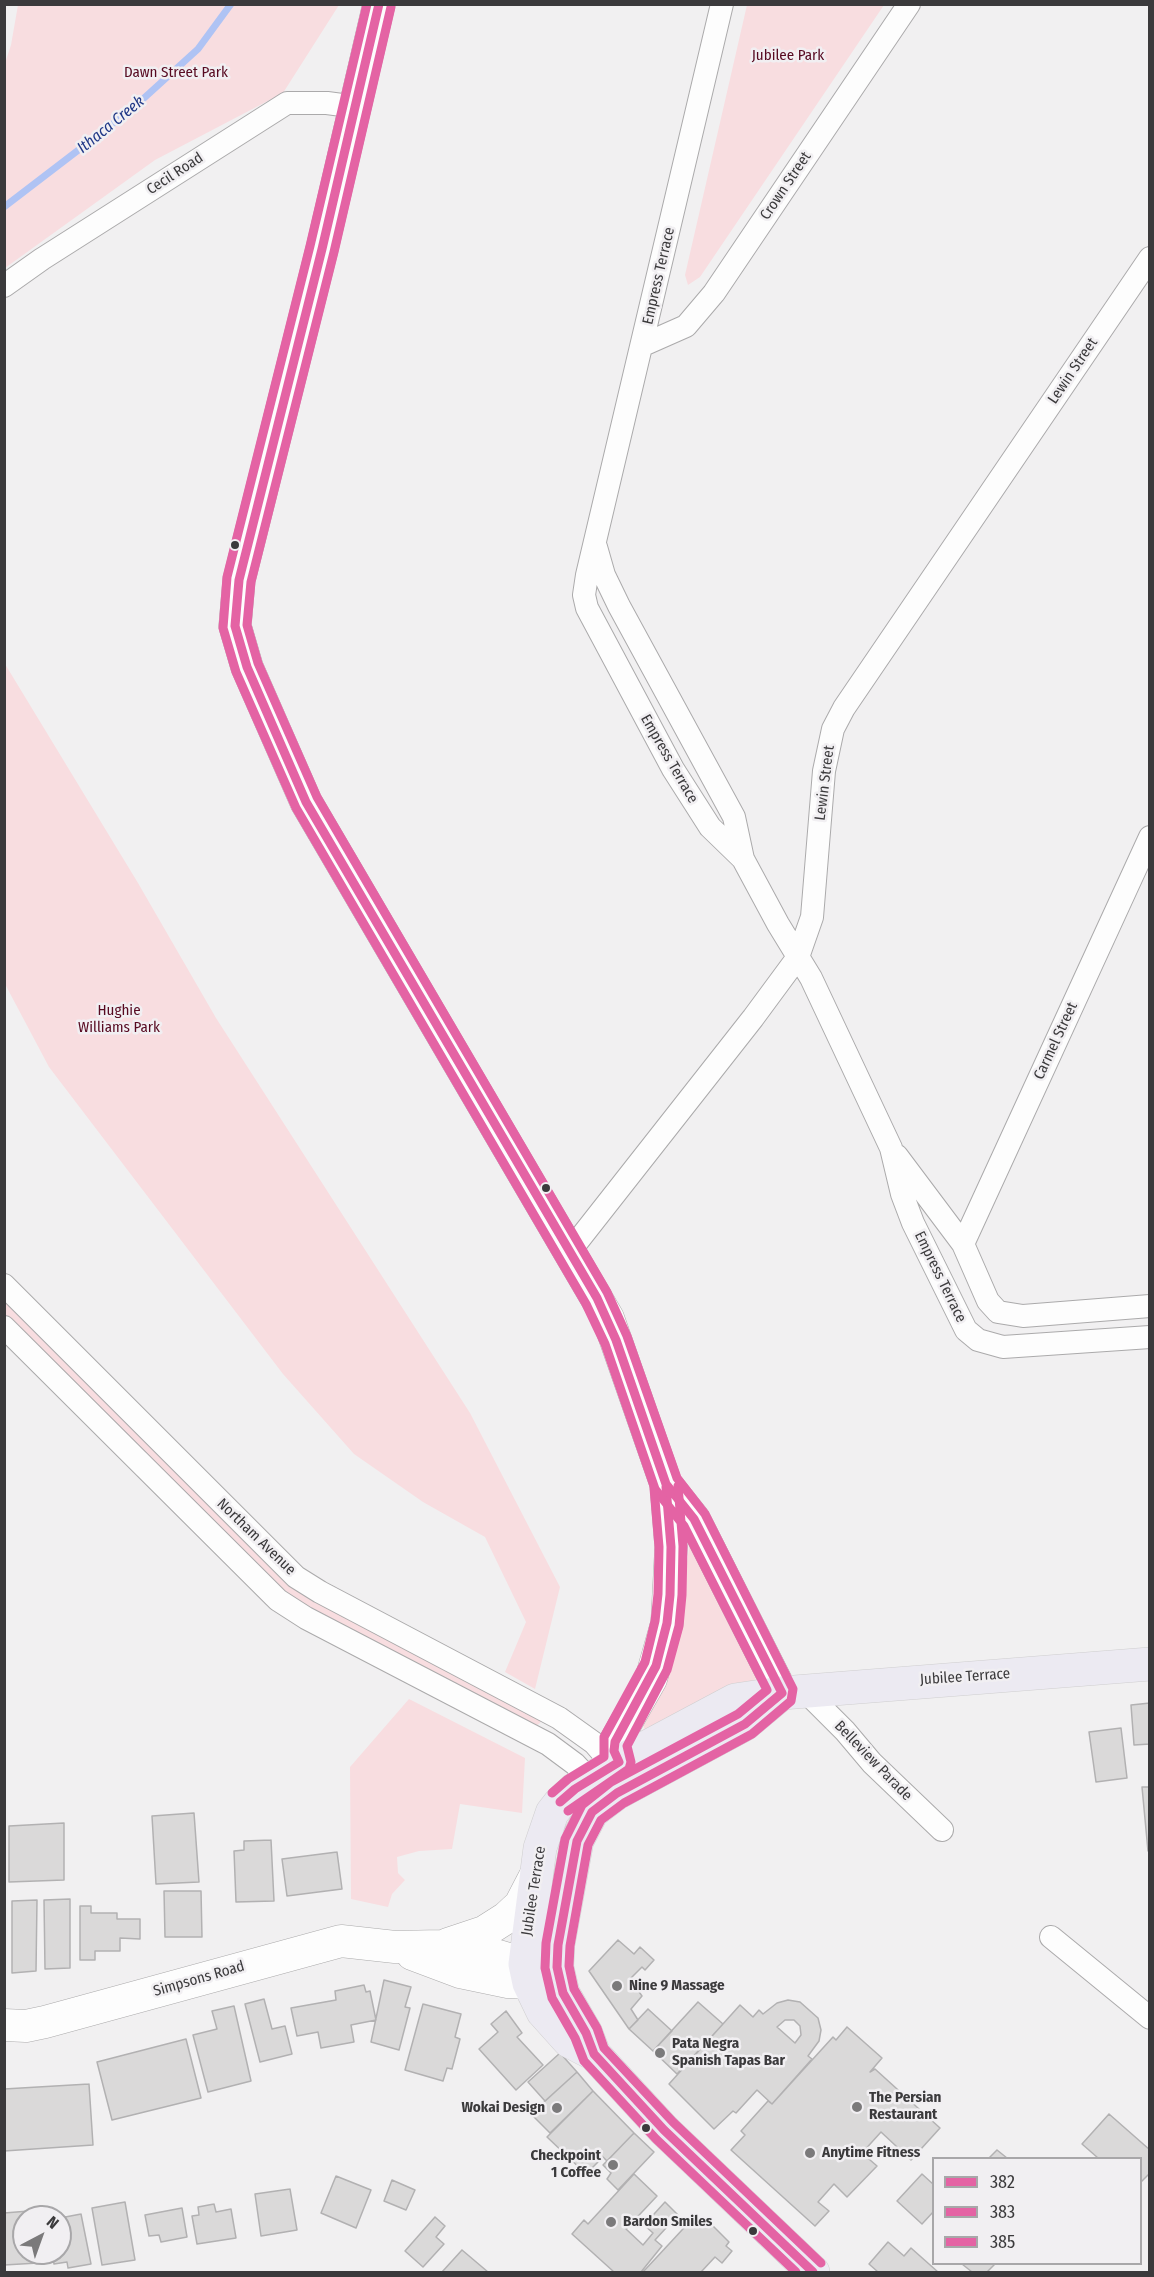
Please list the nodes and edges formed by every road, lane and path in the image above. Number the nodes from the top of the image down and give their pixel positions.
1 (379, 4) edge
2 (722, 4) edge
3 (909, 4) edge
4 (357, 107) junction
5 (1149, 258) edge
6 (4, 286) edge
7 (643, 345) junction
8 (596, 547) junction
9 (1149, 837) edge
10 (743, 859) junction
11 (798, 957) junction
12 (891, 1148) junction
13 (963, 1245) junction
14 (570, 1251) junction
15 (4, 1285) edge
16 (1149, 1306) edge
17 (4, 1327) edge
18 (1149, 1337) edge
19 (666, 1484) junction
20 (1148, 1661) edge
21 (793, 1692) junction
22 (610, 1775) junction
23 (942, 1830) dead end
24 (534, 1878) junction
25 (1051, 1937) dead end
26 (441, 1946) junction
27 (395, 1947) junction
28 (543, 1976) junction
29 (1149, 2018) edge
30 (4, 2025) edge
31 (813, 2272) edge

1 - 4 main road
2 - 7 street, Empress Terrace
3 - 7 street, Crown Street
4 - 6 street, Cecil Road
4 - 14 main road
5 - 11 street, Lewin Street
7 - 8 street, Empress Terrace
8 - 10 street, Empress Terrace
8 - 10 street, Empress Terrace
9 - 13 street, Carmel Street
10 - 11 street, Empress Terrace
11 - 12 street, Empress Terrace
11 - 14 street, Lewin Street
12 - 13 street, Empress Terrace
12 - 18 street, Empress Terrace
13 - 16 street, Empress Terrace
14 - 19 main road
15 - 22 street, Northam Avenue
17 - 22 street, Northam Avenue
19 - 21 main road
19 - 22 main road
20 - 21 highway, Jubilee Terrace
21 - 22 highway, Jubilee Terrace
21 - 23 street, Belleview Parade
22 - 24 highway, Jubilee Terrace
22 - 28 highway, Jubilee Terrace
24 - 26 main road
24 - 28 highway, Jubilee Terrace
25 - 29 street
26 - 27 main road, Simpsons Road
26 - 28 main road, Simpsons Road
27 - 28 main road, Simpsons Road
27 - 30 main road, Simpsons Road
28 - 31 highway

